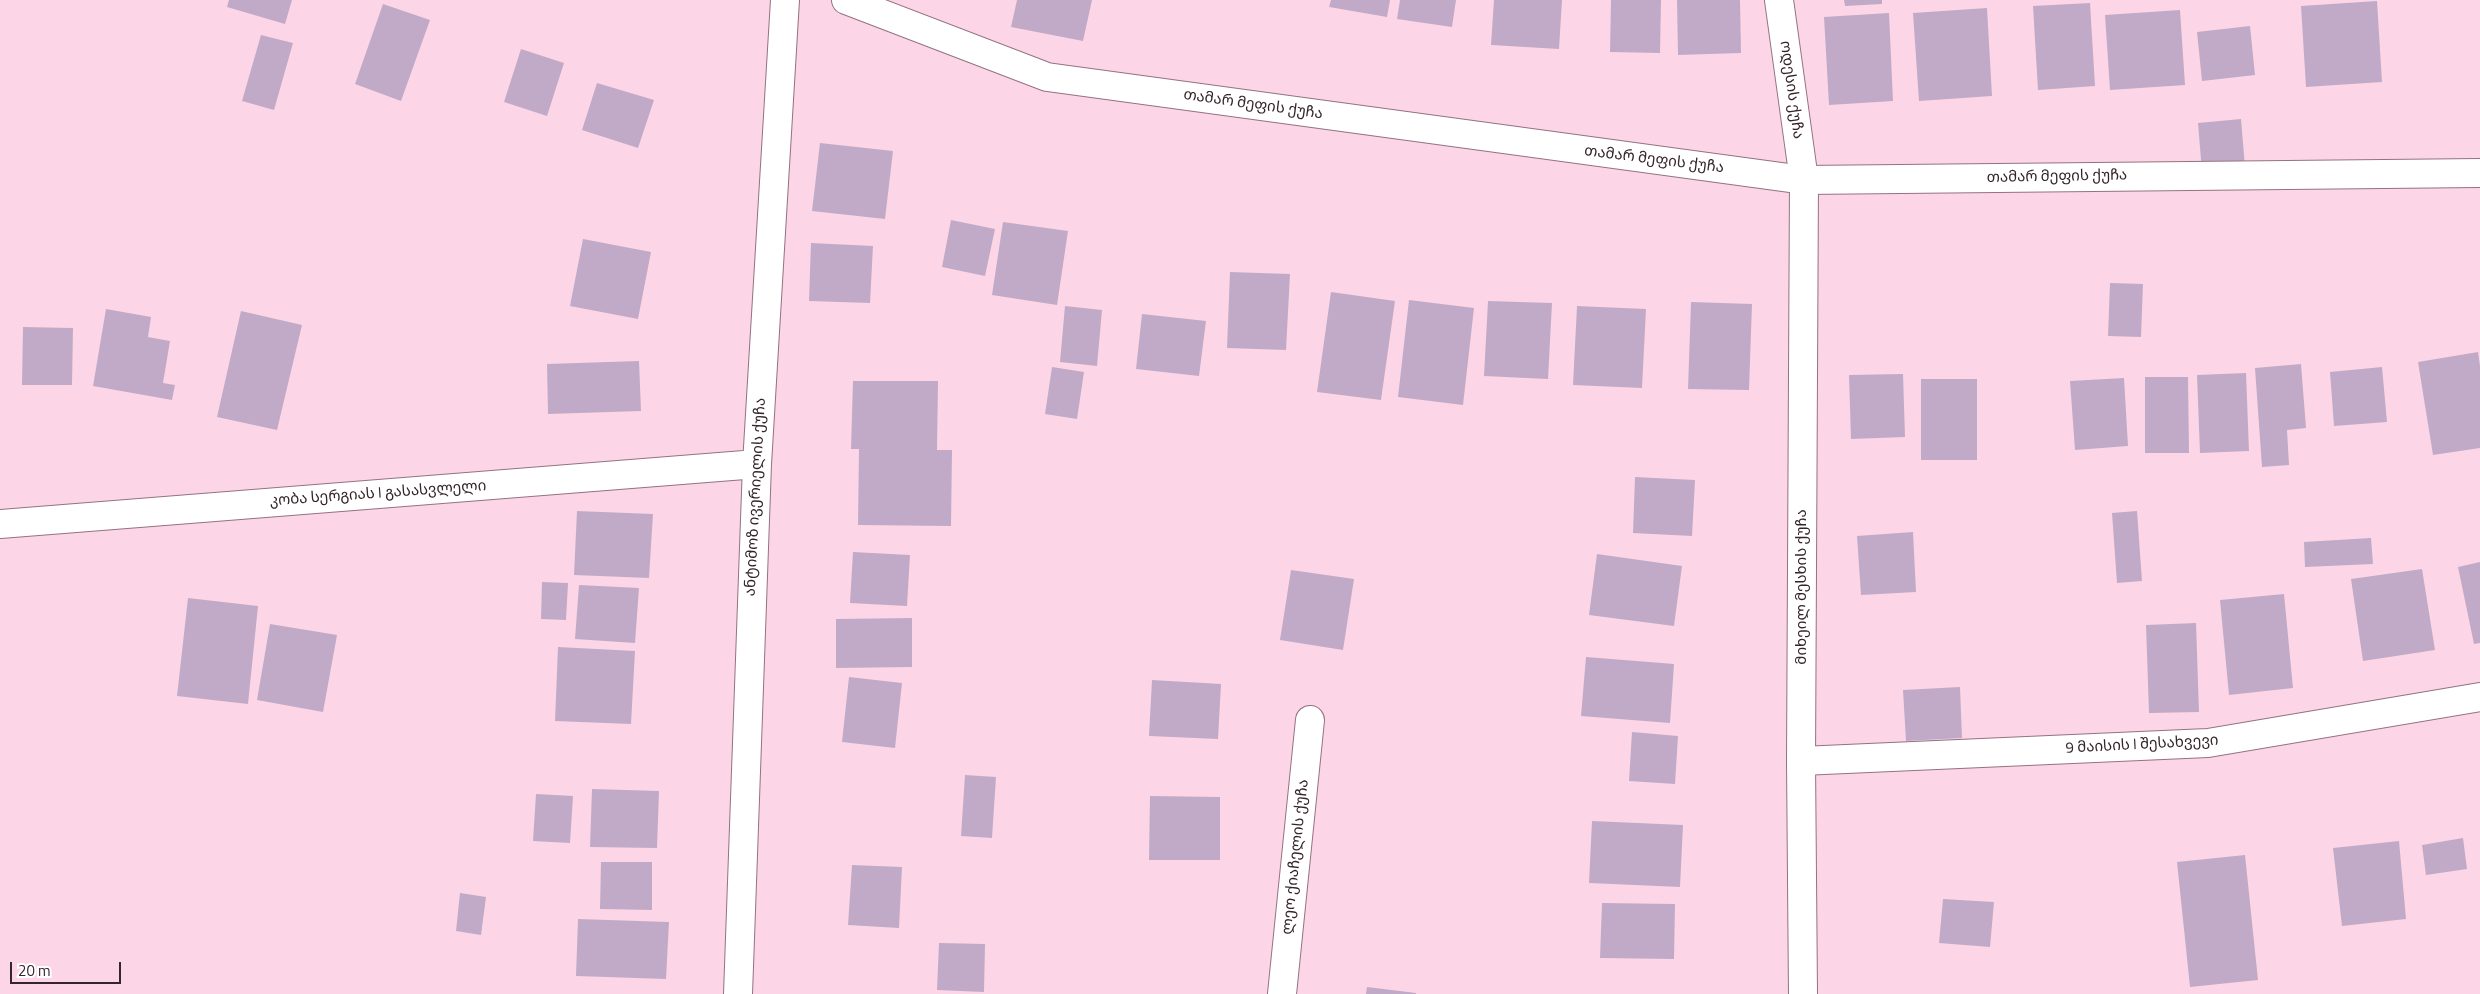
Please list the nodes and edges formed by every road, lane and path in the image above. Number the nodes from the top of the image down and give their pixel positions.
1 (785, 0) edge
2 (846, 0) edge
3 (1779, 0) edge
4 (2480, 173) edge
5 (1804, 180) junction
6 (757, 464) junction
7 (0, 524) edge
8 (2480, 697) edge
9 (1310, 720) dead end
10 (1800, 761) junction
11 (738, 994) edge
12 (1282, 994) edge
13 (1803, 994) edge

1 - 6 street, ანტიმოზ ივერიელის ქუჩა
2 - 5 street, თამარ მეფის ქუჩა
3 - 5 street, ოდესის ქუჩა
4 - 5 street, თამარ მეფის ქუჩა
5 - 10 street, მიხეილ მესხის ქუჩა
6 - 7 street, კობა სერგიას I გასასვლელი
6 - 11 street, ანტიმოზ ივერიელის ქუჩა
8 - 10 street, 9 მაისის I შესახვევი
9 - 12 street, ლეო ქიაჩელის ქუჩა
10 - 13 street, მიხეილ მესხის ქუჩა

